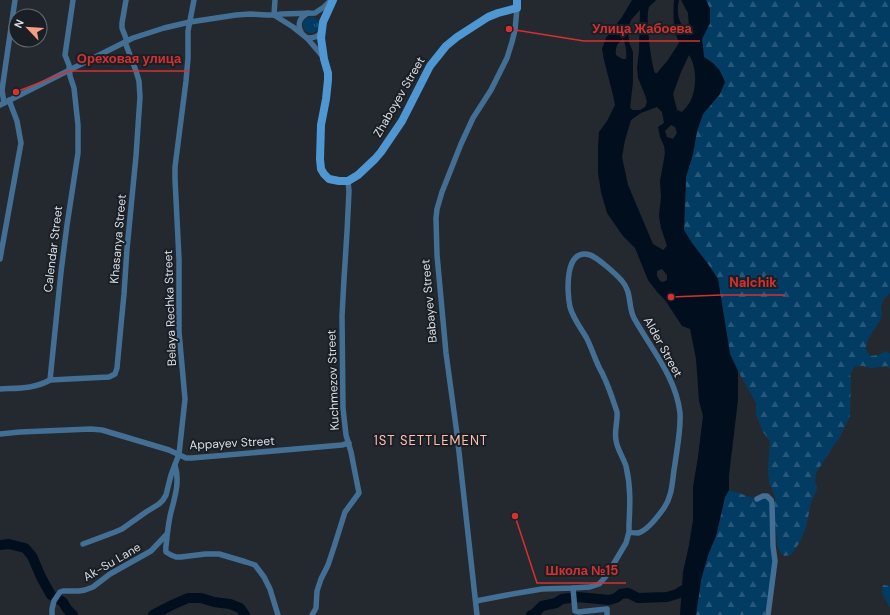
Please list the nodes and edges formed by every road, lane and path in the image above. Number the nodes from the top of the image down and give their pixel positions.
1 (16, 0) edge
2 (73, 0) edge
3 (126, 0) edge
4 (194, 0) edge
5 (275, 0) edge
6 (332, 0) edge
7 (517, 4) edge
8 (308, 13) junction
9 (315, 13) junction
10 (274, 15) junction
11 (190, 22) junction
12 (323, 25) junction
13 (305, 36) junction
14 (126, 41) junction
15 (324, 59) junction
16 (70, 70) junction
17 (4, 103) edge
18 (348, 181) junction
19 (0, 259) edge
20 (50, 380) junction
21 (0, 389) edge
22 (0, 434) edge
23 (349, 443) junction
24 (179, 454) junction
25 (175, 465) junction
26 (757, 499) dead end
27 (629, 532) junction
28 (168, 534) junction
29 (83, 544) dead end
30 (573, 591) junction
31 (476, 601) junction
32 (607, 612) edge
33 (52, 615) edge
34 (278, 615) edge
35 (312, 615) edge
36 (478, 615) edge
37 (768, 615) edge

1 - 17 street
2 - 16 street, Calendar Street
3 - 14 street, Khasanya Street
4 - 11 street, Belaya Rechka Street
5 - 10 street
6 - 9 street
6 - 12 street
7 - 18 street, Zhaboyev Street
7 - 31 street, Babayev Street
8 - 9 street
8 - 10 street
8 - 13 street
9 - 12 street
10 - 11 street
10 - 13 street
11 - 14 street
11 - 24 street, Belaya Rechka Street
12 - 13 street
12 - 15 street
13 - 15 street
14 - 16 street
14 - 20 street, Khasanya Street
15 - 18 street
16 - 17 street
16 - 20 street, Calendar Street
17 - 19 street
18 - 23 street, Kuchmezov Street
20 - 21 street
22 - 24 street, Appayev Street
23 - 24 street, Appayev Street
23 - 35 street, Kuchmezov Street
24 - 25 street, Belaya Rechka Street
25 - 28 street
25 - 29 street, Belaya Rechka Street
26 - 37 street
27 - 27 street, Alder Street
27 - 30 street, Alder Street
28 - 33 street, Ak-Su Lane
28 - 34 street
30 - 31 street, Alder Street
30 - 32 street
31 - 36 street, Babayev Street

